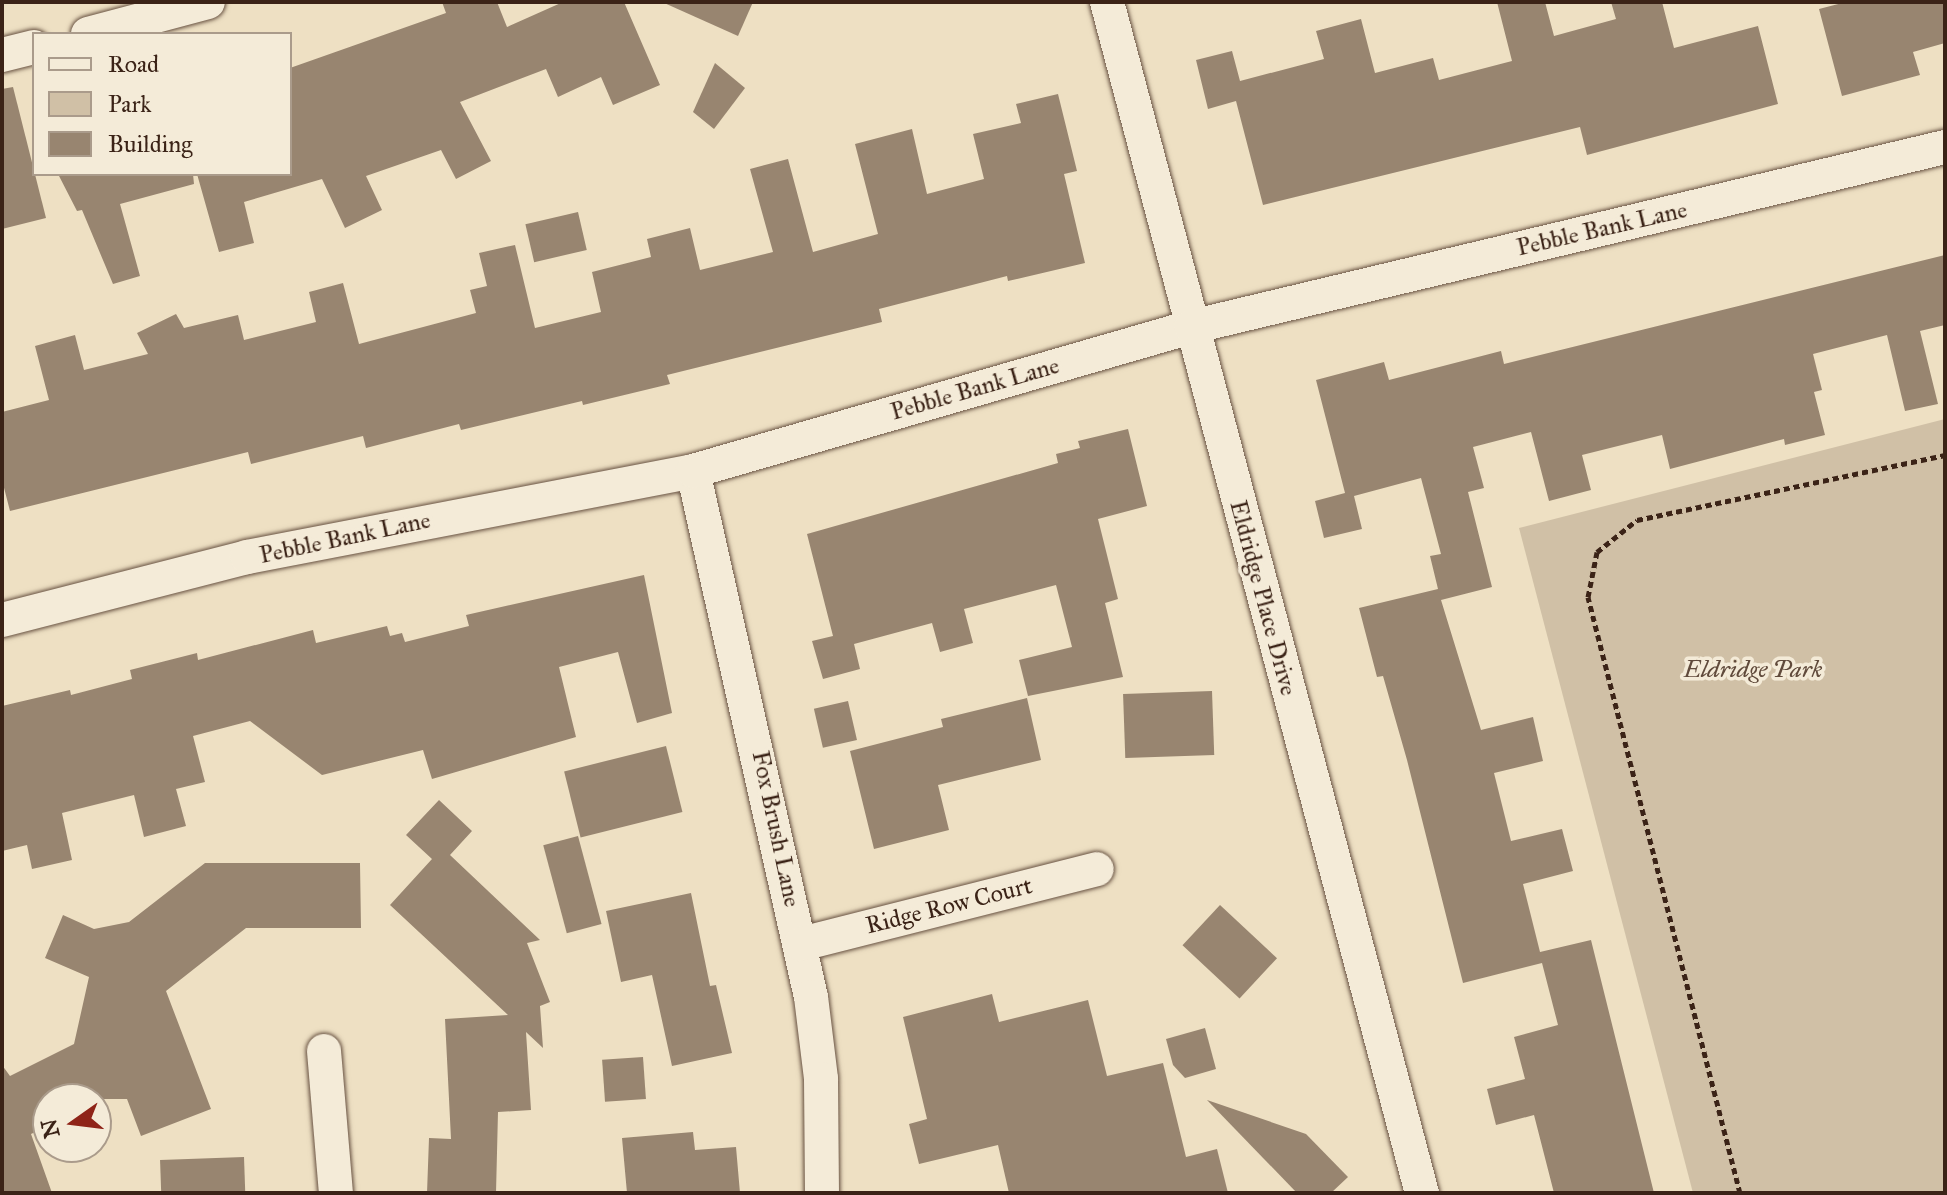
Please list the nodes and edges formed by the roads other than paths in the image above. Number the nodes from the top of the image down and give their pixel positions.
1 (208, 2) edge
2 (1107, 2) edge
3 (96, 32) edge
4 (32, 48) edge
5 (2, 55) edge
6 (1945, 147) edge
7 (1191, 327) junction
8 (693, 471) junction
9 (2, 620) edge
10 (1097, 869) dead end
11 (801, 944) junction
12 (324, 1051) dead end
13 (336, 1193) edge
14 (822, 1193) edge
15 (1422, 1193) edge

1 - 3 street
2 - 7 street, Eldridge Place Drive
4 - 5 street
6 - 7 street, Pebble Bank Lane
7 - 8 street, Pebble Bank Lane
7 - 15 street, Eldridge Place Drive
8 - 9 street, Pebble Bank Lane
8 - 11 street, Fox Brush Lane
10 - 11 street, Ridge Row Court
11 - 14 street, Fox Brush Lane
12 - 13 street

